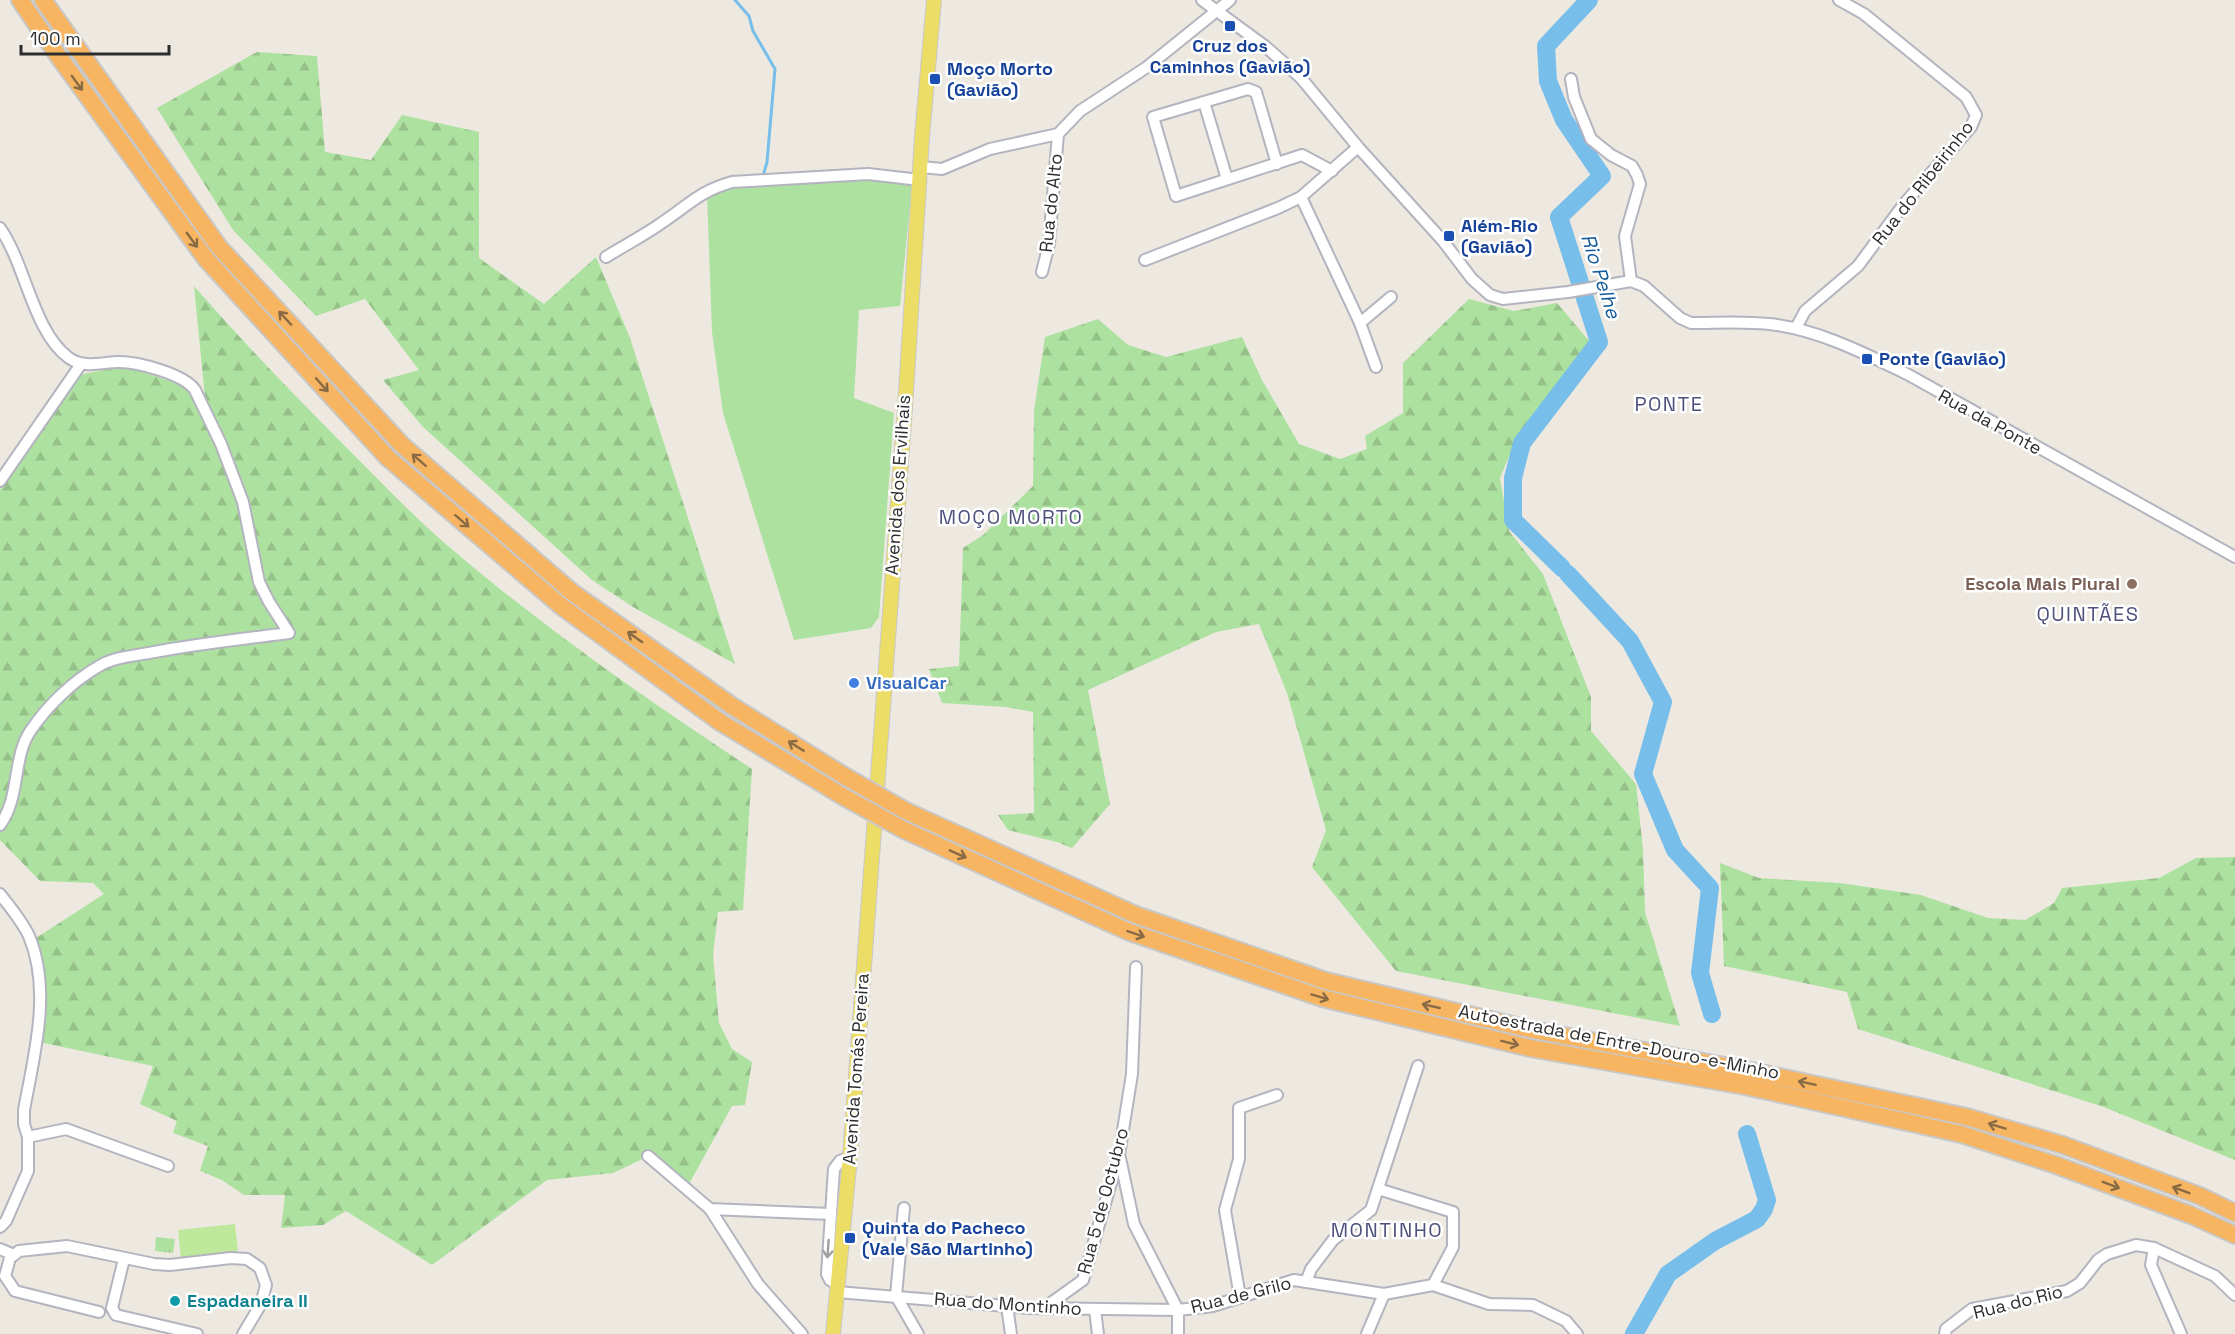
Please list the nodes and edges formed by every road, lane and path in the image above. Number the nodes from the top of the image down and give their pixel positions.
1 (20, 0) edge
2 (43, 0) edge
3 (934, 0) edge
4 (1202, 0) edge
5 (1230, 0) edge
6 (1839, 0) edge
7 (1216, 9) junction
8 (1570, 79) dead end
9 (1204, 102) junction
10 (1058, 134) junction
11 (1358, 147) junction
12 (1277, 164) junction
13 (1332, 171) junction
14 (921, 174) junction
15 (1227, 179) junction
16 (1300, 196) junction
17 (0, 228) edge
18 (606, 257) dead end
19 (1145, 260) dead end
20 (1042, 272) dead end
21 (1632, 281) junction
22 (1391, 297) dead end
23 (1360, 323) junction
24 (1796, 328) junction
25 (81, 364) junction
26 (1376, 368) dead end
27 (0, 480) edge
28 (2235, 557) edge
29 (875, 803) joint
30 (0, 825) edge
31 (0, 894) edge
32 (1136, 967) dead end
33 (1418, 1066) dead end
34 (1277, 1095) dead end
35 (28, 1137) junction
36 (1119, 1155) junction
37 (648, 1156) dead end
38 (850, 1157) junction
39 (168, 1166) dead end
40 (1378, 1189) junction
41 (904, 1208) dead end
42 (710, 1209) junction
43 (2235, 1213) edge
44 (831, 1214) junction
45 (0, 1227) edge
46 (2235, 1236) edge
47 (2154, 1248) junction
48 (0, 1249) edge
49 (14, 1255) junction
50 (124, 1259) junction
51 (1306, 1282) junction
52 (1433, 1285) junction
53 (838, 1288) junction
54 (1384, 1294) junction
55 (2235, 1295) edge
56 (896, 1296) junction
57 (1240, 1297) junction
58 (1007, 1306) junction
59 (1044, 1308) junction
60 (1095, 1310) junction
61 (1178, 1311) junction
62 (99, 1312) dead end
63 (197, 1334) edge
64 (243, 1334) edge
65 (802, 1334) edge
66 (833, 1334) edge
67 (918, 1334) edge
68 (1011, 1334) edge
69 (1098, 1334) edge
70 (1178, 1334) edge
71 (1367, 1334) edge
72 (1577, 1334) edge
73 (1945, 1334) edge
74 (2181, 1334) edge

1 -> 46 highway, Autoestrada de Entre-Douro-e-Minho, bridge
43 -> 2 highway, Autoestrada de Entre-Douro-e-Minho, bridge
3 - 14 main road, Avenida dos Ervilhais
4 - 7 street
5 - 7 street
6 - 24 street, Rua do Ribeirinho
7 - 10 street
7 - 11 street
8 - 21 street
9 - 12 street
9 - 15 street
9 - 15 street
10 - 14 street
10 - 20 street, Rua do Alto
11 - 13 street
11 - 21 street
12 - 13 street
12 - 15 street
13 - 16 street
14 - 18 street
14 - 29 main road, Avenida dos Ervilhais
16 - 19 street
16 - 23 street
17 - 25 street
21 - 24 street, Rua da Ponte
22 - 23 street
23 - 26 street
24 - 28 street, Rua da Ponte
25 - 27 street
25 - 30 street
29 - 38 main road, Avenida Tomás Pereira
31 - 35 street
32 - 36 street, Rua 5 de Octubro
33 - 40 street
34 - 57 street
35 - 39 street
35 - 45 street
36 - 59 street, Rua 5 de Octubro
36 - 61 street
37 - 42 street
38 - 44 street
38 - 53 main road, Avenida Tomás Pereira
40 - 51 street
40 - 52 street
41 - 56 street
42 - 44 street
42 - 65 street
44 -> 53 street
47 - 55 street
47 - 73 street, Rua do Rio
47 - 74 street
48 - 49 street
49 - 50 street
49 - 62 street
50 - 63 street
50 - 64 street
51 - 54 street, Rua de Grilo
51 - 57 street, Rua de Grilo
52 - 54 street, Rua de Grilo
52 - 72 street, Rua de Grilo
53 - 56 street, Rua do Montinho
53 - 66 main road, Avenida Tomás Pereira
54 - 71 street
56 - 58 street, Rua do Montinho
56 - 67 street
57 - 61 street, Rua de Grilo
58 - 59 street, Rua do Montinho
58 - 68 street
59 - 60 street, Rua do Montinho
60 - 61 street, Rua do Montinho
60 - 69 street
61 - 70 street

